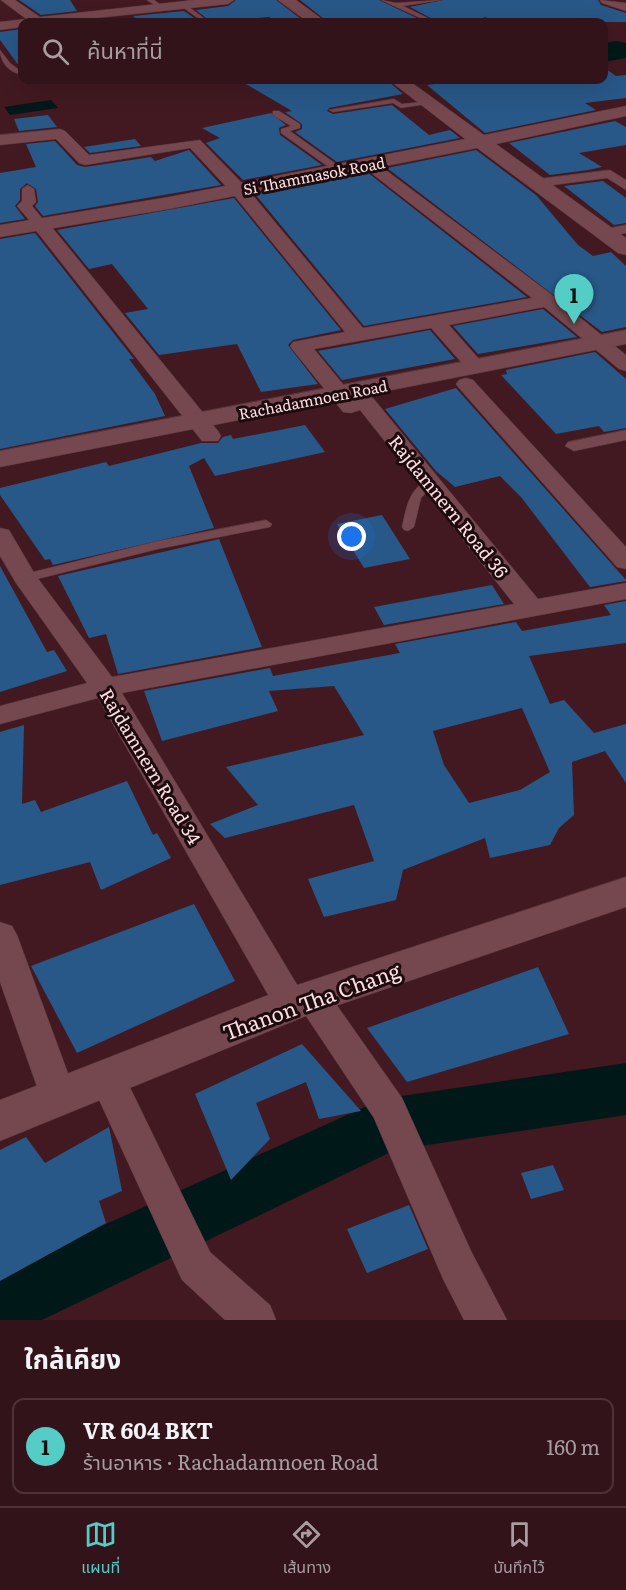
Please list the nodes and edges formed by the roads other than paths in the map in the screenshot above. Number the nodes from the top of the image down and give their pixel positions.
1 (7, 0) edge
2 (91, 0) edge
3 (226, 0) edge
4 (286, 0) edge
5 (384, 0) edge
6 (438, 0) edge
7 (606, 0) edge
8 (156, 4) edge
9 (183, 5) junction
10 (396, 5) junction
11 (626, 7) edge
12 (109, 13) junction
13 (29, 18) edge
14 (67, 18) edge
15 (201, 18) edge
16 (312, 18) edge
17 (424, 18) edge
18 (18, 24) edge
19 (0, 26) edge
20 (0, 52) edge
21 (18, 72) edge
22 (403, 84) edge
23 (429, 103) junction
24 (333, 110) dead end
25 (276, 113) dead end
26 (623, 114) edge
27 (0, 140) edge
28 (482, 142) junction
29 (369, 165) junction
30 (340, 171) junction
31 (538, 183) junction
32 (626, 186) edge
33 (28, 189) dead end
34 (239, 190) junction
35 (40, 224) junction
36 (626, 230) edge
37 (0, 231) edge
38 (605, 233) junction
39 (626, 248) edge
40 (548, 301) junction
41 (436, 322) junction
42 (358, 335) junction
43 (618, 350) edge
44 (471, 376) junction
45 (352, 401) junction
46 (204, 429) junction
47 (626, 435) edge
48 (574, 446) dead end
49 (0, 459) edge
50 (0, 474) edge
51 (429, 483) junction
52 (266, 524) dead end
53 (408, 527) dead end
54 (0, 534) edge
55 (626, 562) edge
56 (25, 578) junction
57 (626, 591) edge
58 (532, 609) junction
59 (105, 687) junction
60 (0, 715) edge
61 (626, 892) edge
62 (0, 935) edge
63 (301, 1001) junction
64 (108, 1078) junction
65 (59, 1098) junction
66 (0, 1121) edge
67 (255, 1320) edge
68 (486, 1320) edge

1 - 13 street
2 - 12 street
3 - 9 street
4 - 16 street
5 - 10 lane
6 - 10 lane
7 - 11 street
8 - 9 street
8 - 12 street
9 - 15 lane
10 - 17 lane
12 - 14 street
18 - 19 street
20 - 21 lane
22 - 23 street
23 - 24 lane
23 - 28 street
25 - 30 lane
26 - 28 street, Si Thammasok Road
27 - 34 street
28 - 29 street, Si Thammasok Road
28 - 31 street
29 - 30 street, Si Thammasok Road
29 - 40 street
30 - 34 street, Si Thammasok Road
31 - 32 street
31 - 38 street
33 - 35 street
34 - 35 street, Si Thammasok Road
34 - 42 street
35 - 37 street, Si Thammasok Road
35 - 46 street
36 - 38 street
38 - 39 street
40 - 41 street
40 - 43 street
41 - 42 street
41 - 44 street
42 - 45 street, Rajdamnern Road 36
43 - 44 street, Rachadamnoen Road
44 - 45 street, Rachadamnoen Road
44 - 55 street
45 - 46 street, Rachadamnoen Road
45 - 51 street, Rajdamnern Road 36
46 - 49 street, Rachadamnoen Road
46 - 50 street, Rachadamnoen Road
47 - 48 street
51 - 53 lane
51 - 58 street, Rajdamnern Road 36
52 - 56 lane
54 - 56 street, Rajdamnern Road 34
56 - 59 street, Rajdamnern Road 34
57 - 58 street
58 - 59 street
59 - 60 street
59 - 63 street, Rajdamnern Road 34
61 - 63 street, Thanon Tha Chang
62 - 65 street
63 - 64 street, Thanon Tha Chang
63 - 68 street, Rajdamnern Road 34
64 - 65 street, Thanon Tha Chang
64 - 67 street
65 - 66 street, Thanon Tha Chang

